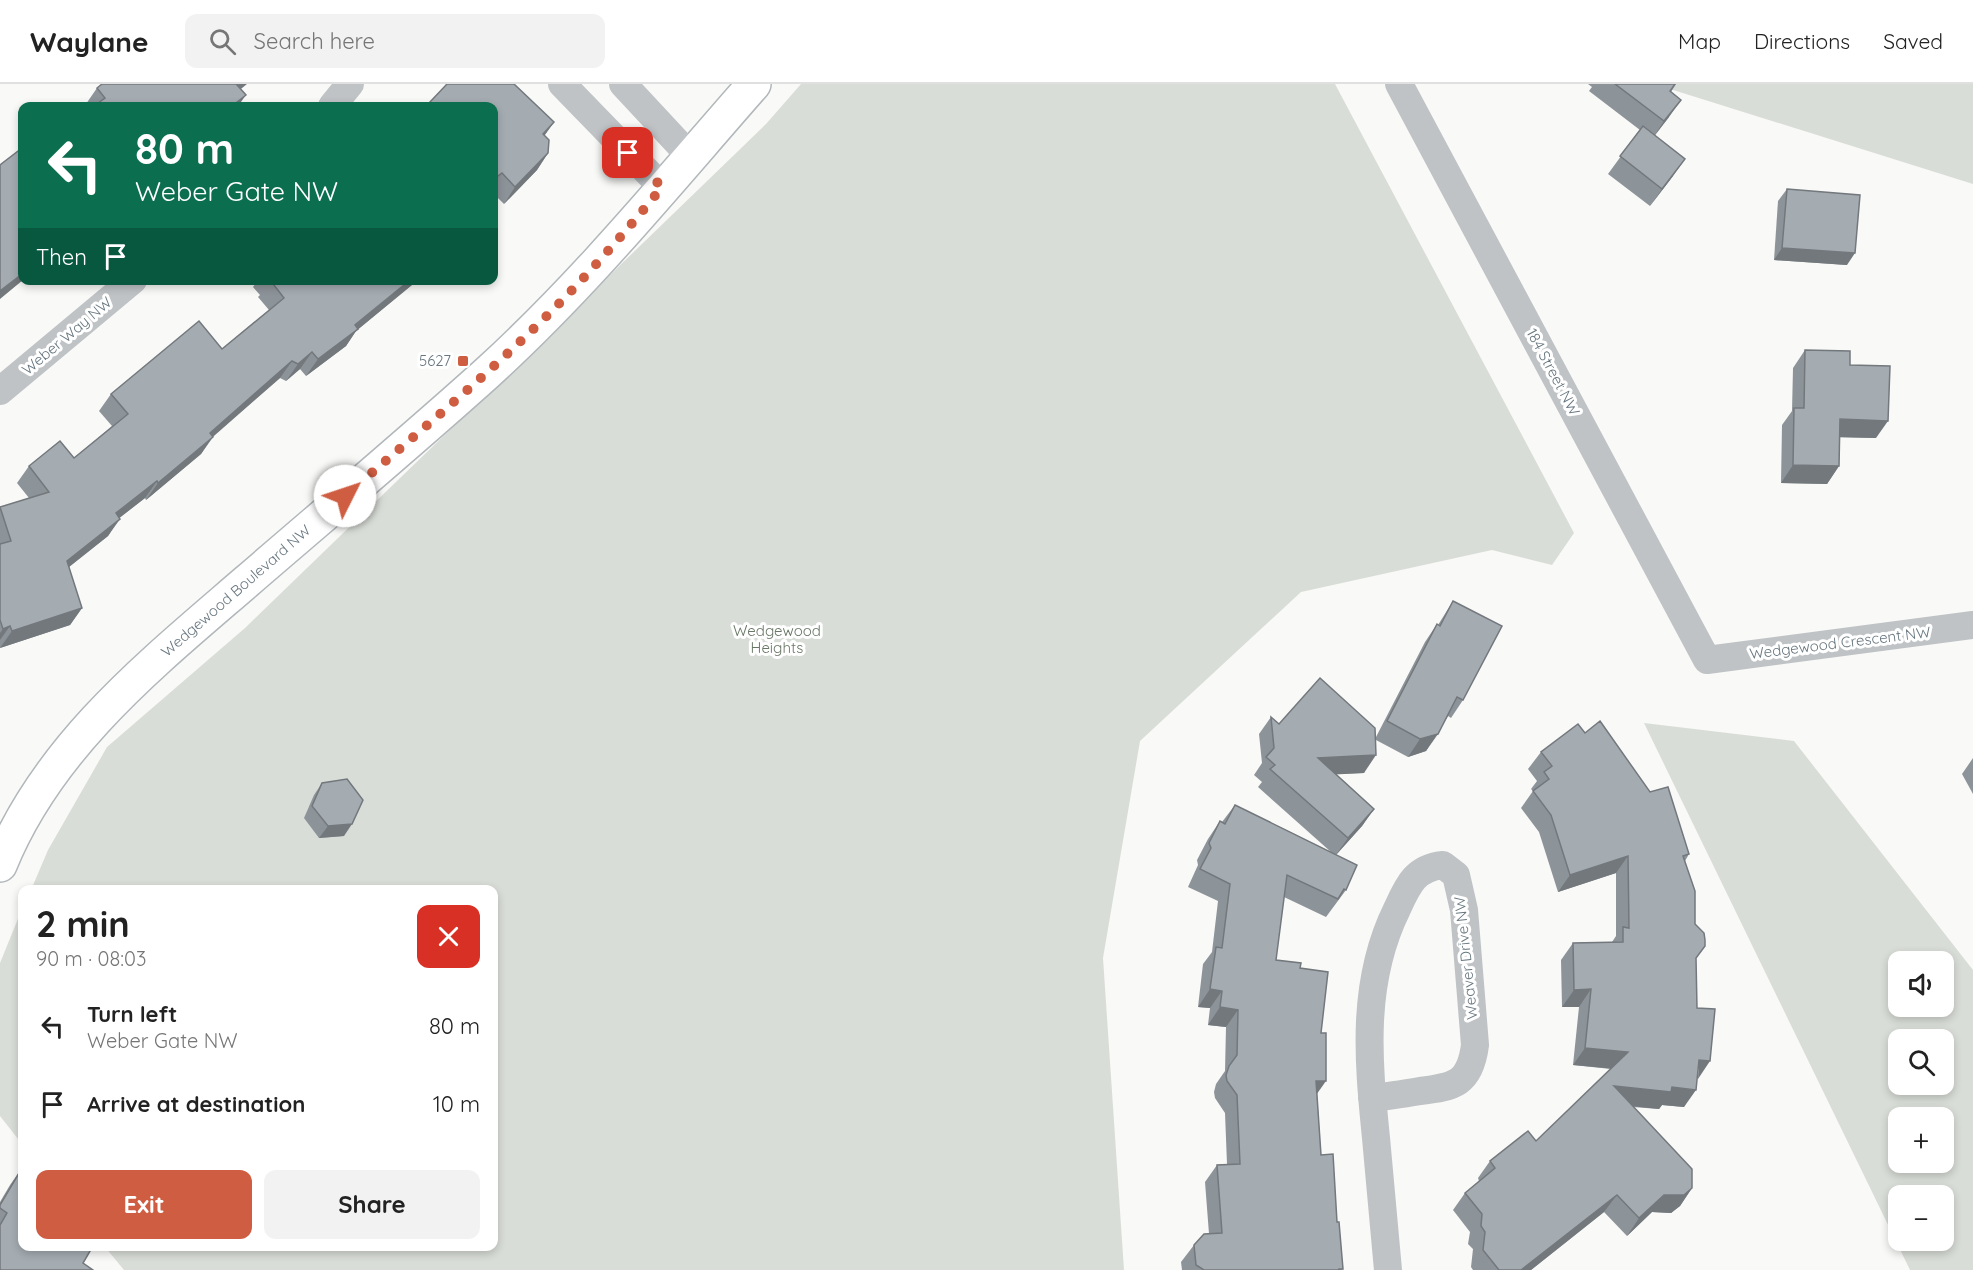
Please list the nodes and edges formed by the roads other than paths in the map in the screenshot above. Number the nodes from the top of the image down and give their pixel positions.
1 (350, 84) edge
2 (562, 84) edge
3 (623, 84) edge
4 (754, 84) edge
5 (1399, 84) edge
6 (335, 102) edge
7 (690, 156) junction
8 (662, 187) junction
9 (127, 285) edge
10 (0, 391) edge
11 (1973, 626) edge
12 (1707, 660) joint
13 (0, 865) edge
14 (1372, 1098) junction
15 (1388, 1270) edge

1 - 6 street
2 - 8 street
3 - 7 street
4 - 7 street, Wedgewood Boulevard NW
5 - 12 street, 184 Street NW
7 - 8 street, Wedgewood Boulevard NW
8 - 13 street, Wedgewood Boulevard NW
9 - 10 street, Weber Way NW
11 - 12 street, Wedgewood Crescent NW
14 - 14 street, Weaver Drive NW
14 - 15 street, Weaver Drive NW

